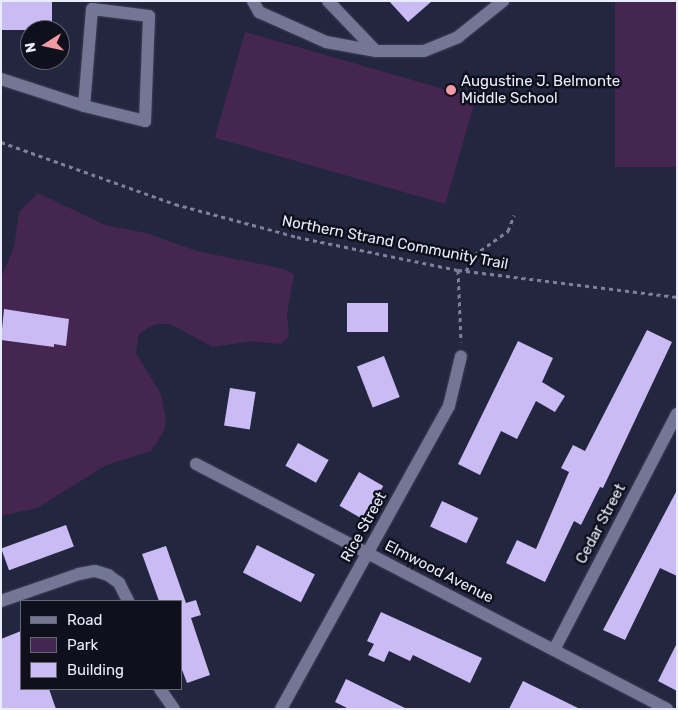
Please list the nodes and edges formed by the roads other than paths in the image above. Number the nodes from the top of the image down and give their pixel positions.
1 (254, 1) edge
2 (328, 1) edge
3 (503, 1) edge
4 (376, 51) junction
5 (1, 79) edge
6 (84, 106) junction
7 (462, 356) road end
8 (677, 414) edge
9 (196, 464) dead end
10 (368, 553) junction
11 (128, 600) edge
12 (1, 601) edge
13 (554, 650) junction
14 (161, 690) edge
15 (174, 709) edge
16 (281, 709) edge
17 (667, 709) edge

1 - 4 street
2 - 4 street
3 - 4 street
5 - 6 street
6 - 6 street
7 - 10 street, Rice Street
8 - 13 street, Cedar Street
9 - 10 street, Elmwood Avenue
10 - 13 street, Elmwood Avenue
10 - 16 street, Rice Street
11 - 12 street
13 - 17 street, Elmwood Avenue
14 - 15 street

